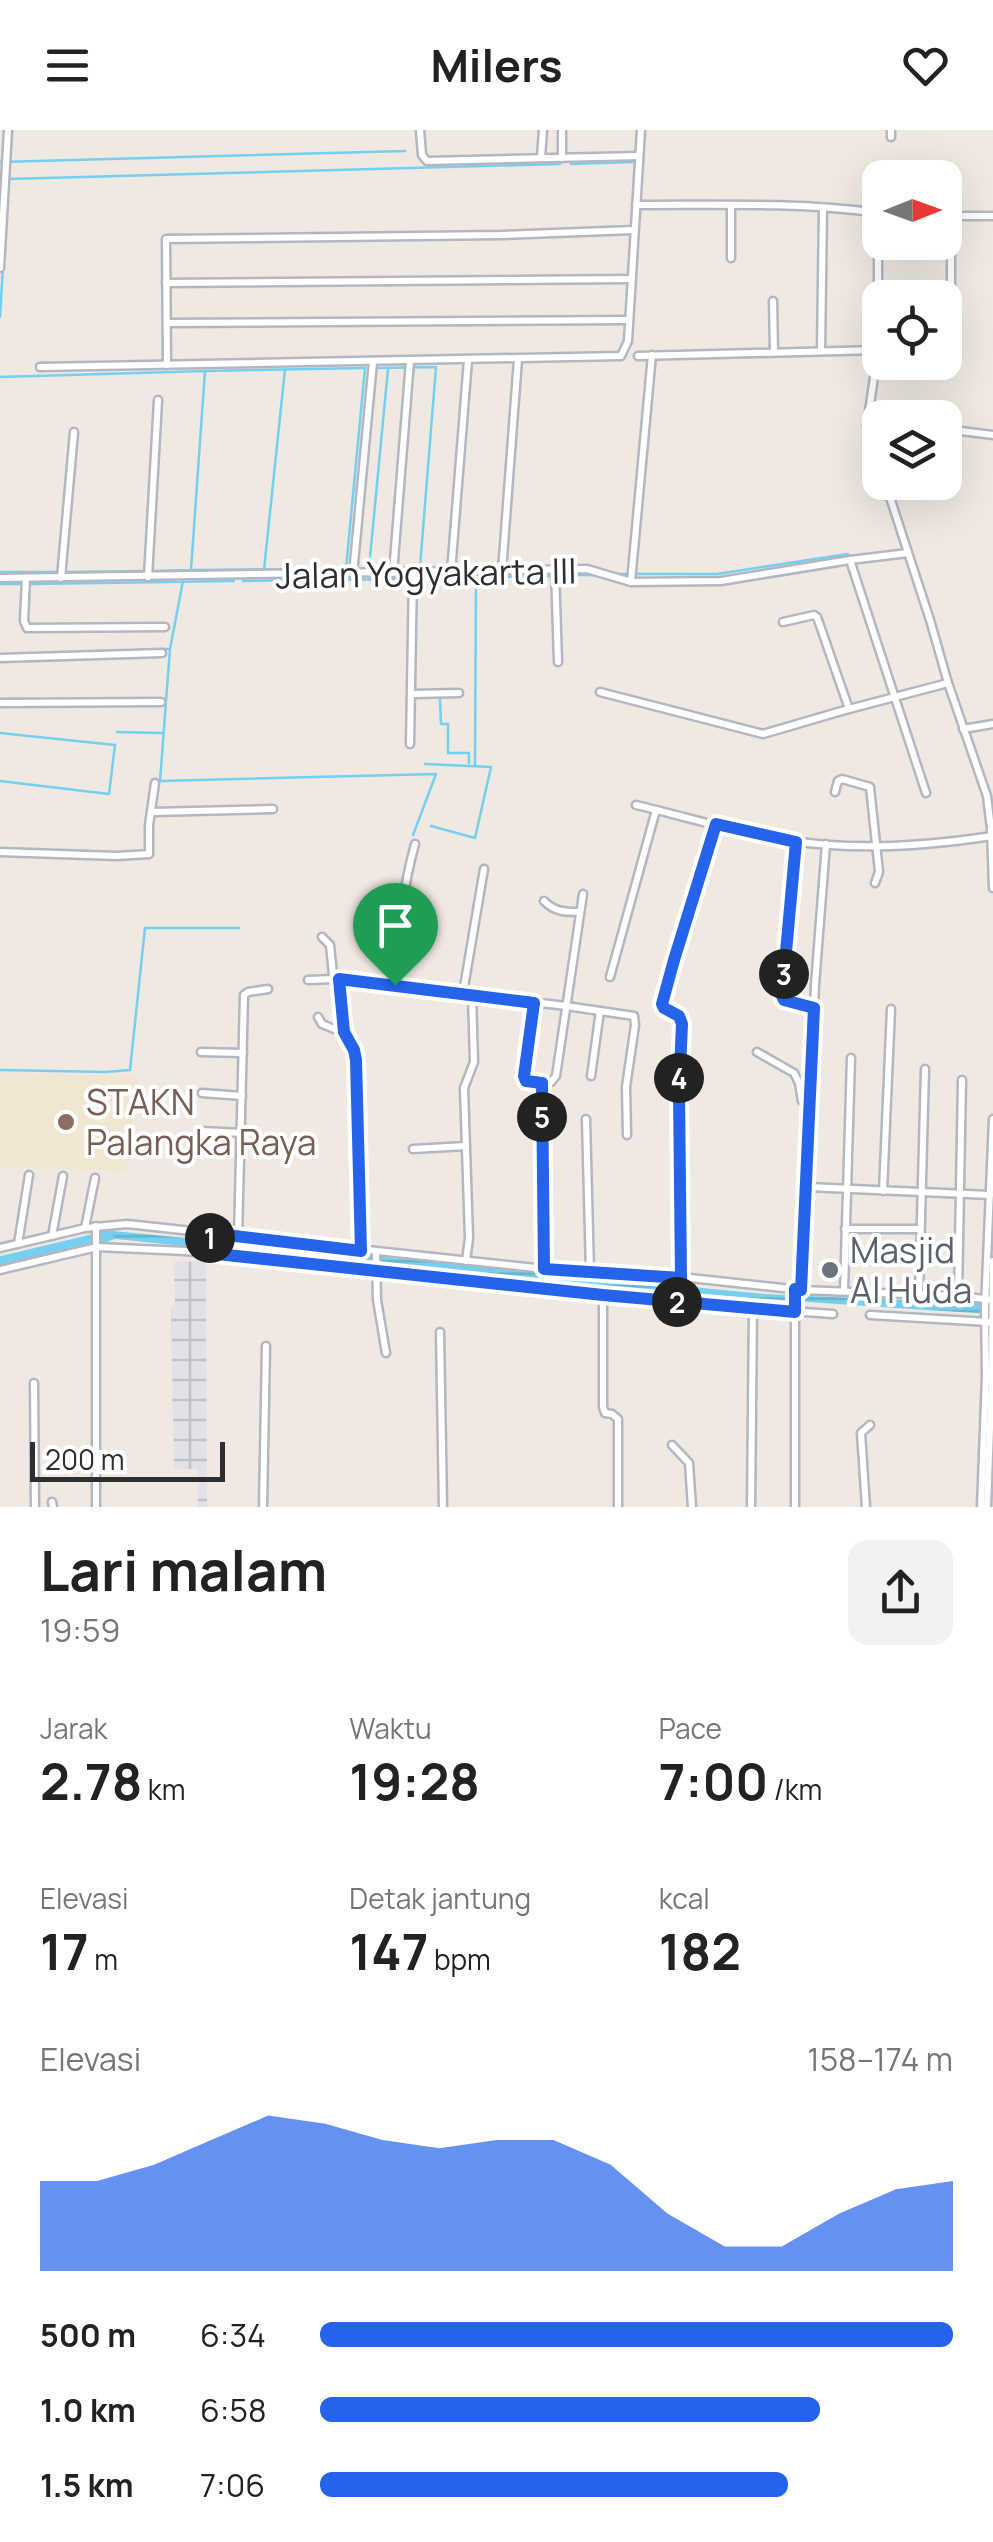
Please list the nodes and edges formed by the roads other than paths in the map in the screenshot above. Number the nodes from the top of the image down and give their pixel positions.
1 (8, 130) edge
2 (420, 130) edge
3 (543, 130) edge
4 (562, 130) edge
5 (641, 130) edge
6 (640, 156) junction
7 (541, 157) junction
8 (562, 158) junction
9 (3, 165) edge
10 (731, 204) junction
11 (636, 206) junction
12 (823, 208) junction
13 (862, 211) edge
14 (962, 216) edge
15 (993, 216) edge
16 (634, 230) junction
17 (731, 258) dead end
18 (0, 268) edge
19 (631, 278) junction
20 (166, 283) junction
21 (773, 301) dead end
22 (629, 320) junction
23 (166, 323) junction
24 (862, 350) edge
25 (821, 351) junction
26 (774, 352) junction
27 (652, 355) junction
28 (638, 356) dead end
29 (518, 358) junction
30 (468, 360) junction
31 (410, 361) junction
32 (373, 362) junction
33 (166, 364) junction
34 (40, 367) dead end
35 (158, 400) dead end
36 (962, 431) edge
37 (74, 432) dead end
38 (993, 436) edge
39 (891, 500) edge
40 (908, 553) junction
41 (850, 560) junction
42 (555, 570) junction
43 (502, 571) junction
44 (451, 572) junction
45 (413, 573) junction
46 (353, 574) junction
47 (393, 574) junction
48 (148, 577) junction
49 (0, 578) edge
50 (26, 578) junction
51 (61, 578) junction
52 (631, 582) junction
53 (783, 622) dead end
54 (166, 627) dead end
55 (162, 654) dead end
56 (0, 658) edge
57 (558, 662) dead end
58 (948, 683) junction
59 (600, 692) dead end
60 (459, 693) dead end
61 (412, 694) junction
62 (895, 698) junction
63 (160, 702) dead end
64 (0, 703) edge
65 (852, 708) junction
66 (993, 724) edge
67 (963, 729) junction
68 (410, 744) dead end
69 (155, 783) dead end
70 (836, 792) dead end
71 (926, 793) dead end
72 (990, 796) edge
73 (636, 805) dead end
74 (272, 810) dead end
75 (656, 810) junction
76 (152, 812) junction
77 (716, 824) junction
78 (992, 836) edge
79 (796, 842) junction
80 (415, 844) dead end
81 (826, 844) junction
82 (877, 845) junction
83 (0, 852) edge
84 (484, 869) dead end
85 (874, 883) dead end
86 (993, 888) edge
87 (583, 894) dead end
88 (544, 900) dead end
89 (580, 912) junction
90 (322, 936) dead end
91 (610, 978) dead end
92 (337, 979) junction
93 (308, 980) dead end
94 (395, 985) junction
95 (268, 989) dead end
96 (468, 994) junction
97 (534, 1003) junction
98 (566, 1006) junction
99 (814, 1008) junction
100 (891, 1009) dead end
101 (600, 1011) junction
102 (318, 1017) dead end
103 (344, 1032) junction
104 (201, 1052) dead end
105 (757, 1052) dead end
106 (243, 1054) junction
107 (851, 1058) dead end
108 (925, 1069) dead end
109 (591, 1076) dead end
110 (962, 1080) dead end
111 (542, 1083) junction
112 (202, 1093) dead end
113 (242, 1096) junction
114 (811, 1105) junction
115 (586, 1119) dead end
116 (993, 1119) edge
117 (202, 1131) dead end
118 (242, 1133) junction
119 (992, 1134) edge
120 (627, 1136) dead end
121 (466, 1146) junction
122 (413, 1148) dead end
123 (29, 1175) dead end
124 (63, 1176) dead end
125 (95, 1178) dead end
126 (807, 1187) junction
127 (846, 1189) junction
128 (882, 1191) junction
129 (920, 1193) junction
130 (959, 1194) junction
131 (991, 1195) edge
132 (85, 1228) junction
133 (845, 1229) junction
134 (920, 1229) junction
135 (210, 1235) junction
136 (52, 1236) junction
137 (238, 1236) junction
138 (96, 1237) junction
139 (18, 1244) junction
140 (0, 1248) edge
141 (361, 1251) junction
142 (208, 1252) junction
143 (278, 1252) junction
144 (466, 1261) junction
145 (376, 1262) junction
146 (993, 1262) edge
147 (544, 1269) junction
148 (0, 1270) edge
149 (590, 1272) junction
150 (681, 1278) junction
151 (797, 1291) junction
152 (844, 1292) junction
153 (919, 1294) junction
154 (603, 1295) junction
155 (958, 1296) junction
156 (989, 1303) edge
157 (753, 1309) junction
158 (795, 1309) junction
159 (833, 1314) dead end
160 (870, 1315) dead end
161 (990, 1320) edge
162 (440, 1332) dead end
163 (266, 1346) dead end
164 (386, 1353) dead end
165 (34, 1383) dead end
166 (870, 1425) dead end
167 (672, 1444) dead end
168 (35, 1507) edge
169 (96, 1507) edge
170 (263, 1507) edge
171 (443, 1507) edge
172 (618, 1507) edge
173 (692, 1507) edge
174 (751, 1507) edge
175 (795, 1507) edge
176 (866, 1507) edge
177 (984, 1507) edge

1 - 9 street
2 - 7 street
3 - 7 street
4 - 8 street
5 - 6 street
6 - 8 street
6 - 11 street
7 - 8 street
9 - 18 street
10 - 11 street
10 - 12 street
10 - 17 street
11 - 16 street
12 - 13 street
12 - 25 street
14 - 15 street
16 - 19 street
16 - 20 street
19 - 20 street
19 - 22 street
20 - 23 street
21 - 26 street
22 - 23 street
22 - 29 street
23 - 33 street
24 - 25 street
25 - 26 street
26 - 27 street
27 - 28 street
27 - 52 street
29 - 30 street
29 - 43 street
30 - 31 street
30 - 44 street
31 - 32 street
31 - 47 street
32 - 33 street
32 - 46 street
33 - 34 street
35 - 48 street
36 - 38 street
37 - 51 street
39 - 40 street
40 - 41 street, Jalan Yogyakarta III
40 - 58 street
41 - 52 street, Jalan Yogyakarta III
41 - 62 street
42 - 43 street, Jalan Yogyakarta III
42 - 52 street, Jalan Yogyakarta III
42 - 57 street
43 - 44 street, Jalan Yogyakarta III
44 - 45 street, Jalan Yogyakarta III
45 - 47 street, Jalan Yogyakarta III
45 - 61 street
46 - 47 street, Jalan Yogyakarta III
46 - 48 street, Jalan Yogyakarta III
48 - 51 street, Jalan Yogyakarta III
49 - 50 street, Jalan Yogyakarta III
50 - 51 street, Jalan Yogyakarta III
50 - 54 street
53 - 65 street
55 - 56 street
58 - 62 street
58 - 67 street
59 - 65 street
60 - 61 street
61 - 68 street
62 - 65 street
62 - 71 street
63 - 64 street
66 - 67 street
67 - 72 street
69 - 76 street
70 - 82 street
72 - 78 street
73 - 75 street
74 - 76 street
75 - 77 street
75 - 91 street
76 - 83 street
77 - 79 street
77 - 150 street
78 - 82 street
78 - 86 street
79 - 81 street
79 - 99 street
80 - 94 street
81 - 82 street
81 - 99 street
82 - 85 street
84 - 96 street
87 - 89 street
88 - 89 street
89 - 98 street
90 - 92 street
92 - 93 street
92 - 94 street
92 - 103 street
94 - 96 street
95 - 106 street
96 - 97 street
96 - 121 street
97 - 98 street
97 - 111 street
98 - 101 street
98 - 111 street
99 - 114 street
100 - 128 street
101 - 109 street
101 - 120 street
102 - 103 street
103 - 141 street
104 - 106 street
105 - 114 street
106 - 113 street
107 - 127 street
108 - 129 street
110 - 130 street
111 - 147 street
112 - 113 street
113 - 118 street
114 - 126 street
115 - 149 street
116 - 119 street
117 - 118 street
118 - 137 street
119 - 131 street
121 - 122 street
121 - 144 street
123 - 139 street
124 - 136 street
125 - 132 street
126 - 127 street
126 - 151 street
127 - 128 street
127 - 133 street
128 - 129 street
129 - 130 street
129 - 134 street
130 - 131 street
130 - 155 street
131 - 156 street
132 - 136 street
132 - 138 street
133 - 134 street
133 - 152 street
134 - 153 street
135 - 137 street
135 - 138 street
135 - 142 street
136 - 139 street
137 - 143 street
138 - 142 street
138 - 148 street
138 - 169 street
139 - 140 street
141 - 143 street
141 - 145 street
142 - 143 street
143 - 145 street
144 - 145 street
144 - 147 street
145 - 154 street
145 - 164 street
146 - 156 street
147 - 149 street
149 - 150 street
150 - 151 street
151 - 152 street
151 - 158 street
152 - 153 street
153 - 155 street
154 - 157 street
154 - 172 street
155 - 156 street
156 - 161 street
157 - 158 street
157 - 174 street
158 - 159 street
158 - 175 street
160 - 161 street
161 - 177 street
162 - 171 street
163 - 170 street
165 - 168 street
166 - 176 street
167 - 173 street

